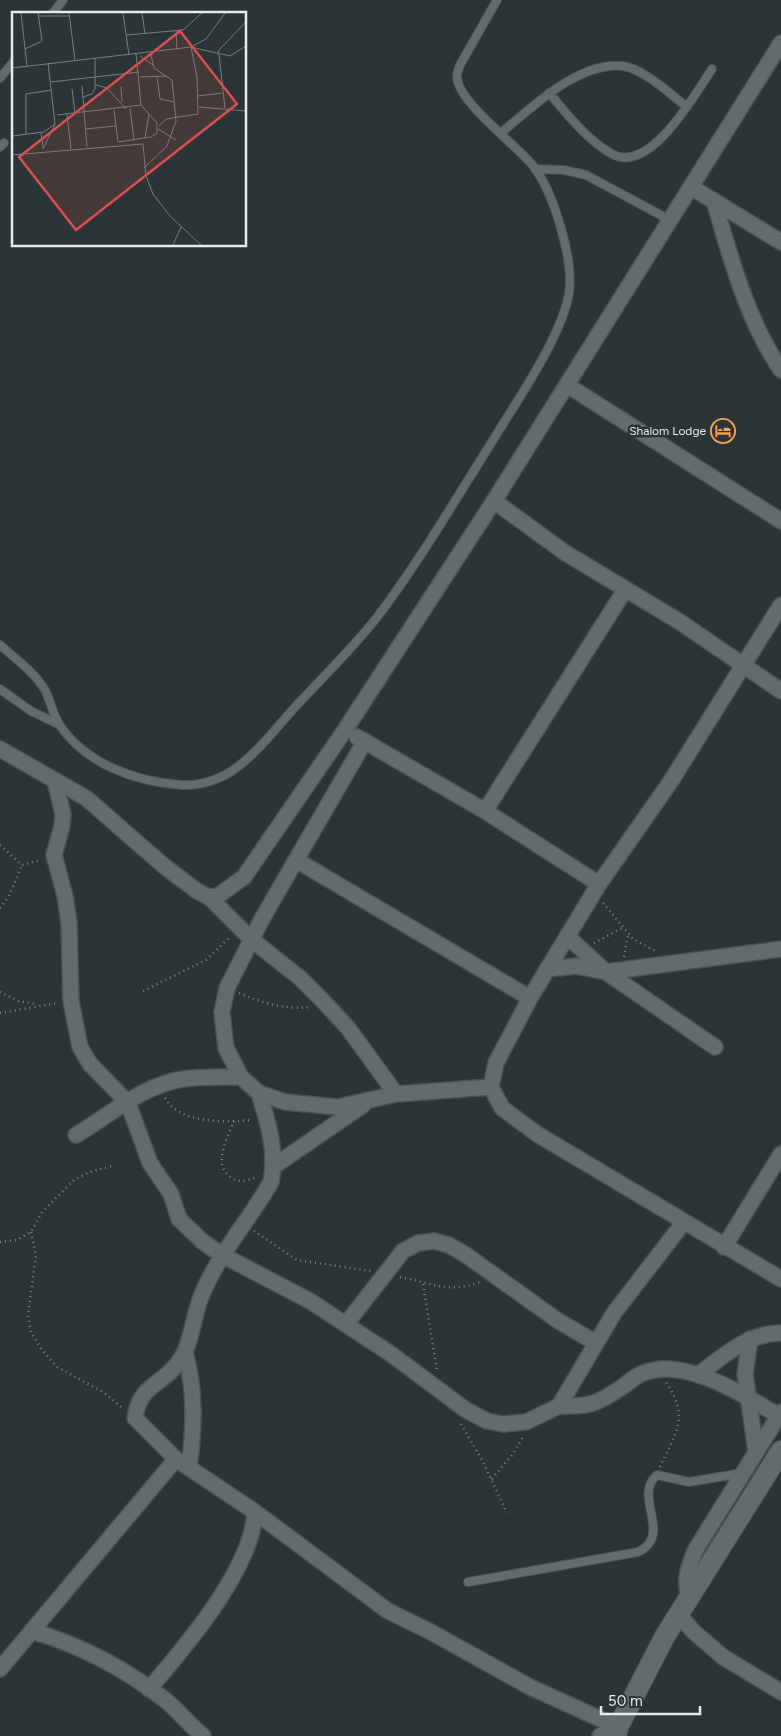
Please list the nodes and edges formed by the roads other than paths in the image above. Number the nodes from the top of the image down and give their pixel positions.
1 (63, 0) edge
2 (497, 0) edge
3 (54, 12) edge
4 (781, 43) edge
5 (12, 63) edge
6 (712, 69) dead end
7 (0, 78) edge
8 (549, 93) junction
9 (686, 106) junction
10 (501, 133) junction
11 (535, 169) junction
12 (691, 187) junction
13 (714, 201) junction
14 (670, 220) junction
15 (781, 242) edge
16 (781, 370) edge
17 (567, 385) junction
18 (494, 501) junction
19 (781, 521) edge
20 (625, 590) junction
21 (781, 605) edge
22 (0, 645) edge
23 (744, 666) junction
24 (0, 689) edge
25 (781, 691) edge
26 (58, 724) junction
27 (345, 730) junction
28 (364, 741) junction
29 (0, 749) edge
30 (55, 781) junction
31 (485, 811) junction
32 (296, 860) junction
33 (596, 888) junction
34 (209, 897) junction
35 (567, 936) junction
36 (251, 940) junction
37 (781, 949) edge
38 (547, 969) junction
39 (613, 971) junction
40 (530, 998) junction
41 (715, 1047) dead end
42 (241, 1077) junction
43 (491, 1087) junction
44 (259, 1093) junction
45 (396, 1094) junction
46 (371, 1101) junction
47 (128, 1103) junction
48 (76, 1135) dead end
49 (272, 1138) junction
50 (301, 1146) junction
51 (781, 1154) edge
52 (274, 1166) junction
53 (684, 1222) junction
54 (724, 1247) junction
55 (222, 1255) junction
56 (781, 1279) edge
57 (346, 1324) junction
58 (781, 1333) edge
59 (750, 1339) junction
60 (596, 1343) junction
61 (185, 1352) junction
62 (698, 1376) junction
63 (747, 1397) junction
64 (559, 1406) junction
65 (780, 1414) edge
66 (781, 1451) edge
67 (756, 1452) junction
68 (176, 1460) junction
69 (189, 1468) junction
70 (743, 1473) junction
71 (255, 1512) junction
72 (468, 1582) dead end
73 (684, 1607) junction
74 (32, 1630) junction
75 (0, 1669) edge
76 (149, 1689) junction
77 (781, 1692) edge
78 (612, 1733) edge
79 (203, 1736) edge

1 - 3 lane
2 - 10 lane
4 - 12 street
5 - 7 lane
6 - 9 lane
8 - 9 lane
8 - 9 lane
8 - 10 lane
10 - 11 lane
11 - 14 lane
11 - 26 lane
12 - 13 street
12 - 14 street
13 - 15 street
13 - 16 street
14 - 17 street
17 - 18 street
17 - 19 street
18 - 20 street
18 - 27 street
20 - 23 street
20 - 31 street
21 - 23 street
22 - 26 lane
23 - 25 street
23 - 33 street
24 - 26 lane
27 - 28 street
27 - 34 street
28 - 31 street
28 - 32 street
29 - 30 street
30 - 34 street
30 - 47 street
31 - 33 street
32 - 36 street
32 - 40 street
33 - 35 street
34 - 36 street
35 - 38 street
35 - 39 street
36 - 42 street
36 - 45 street
37 - 39 street
38 - 39 street
38 - 40 street
39 - 41 street
40 - 43 street
42 - 44 street
42 - 47 street
43 - 45 street
43 - 53 street
44 - 46 street
44 - 49 street
45 - 46 street
46 - 50 street
47 - 48 street
47 - 55 street
49 - 50 street
49 - 52 street
50 - 52 street
51 - 54 street
52 - 55 street
53 - 54 street
53 - 60 street
54 - 56 street
55 - 57 street
55 - 61 street
57 - 60 street
57 - 64 street
58 - 59 street
59 - 62 street
59 - 63 street
60 - 64 street
61 - 68 street
61 - 69 street
62 - 63 street
62 - 64 street
63 - 65 street
63 - 67 street
65 - 67 street
66 - 73 street
67 - 70 street
68 - 69 street
68 - 74 street
69 - 71 street
70 - 72 lane
70 - 73 street
71 - 76 street
71 - 78 street
73 - 77 street
73 - 78 street
74 - 75 street
74 - 76 street
76 - 79 street

